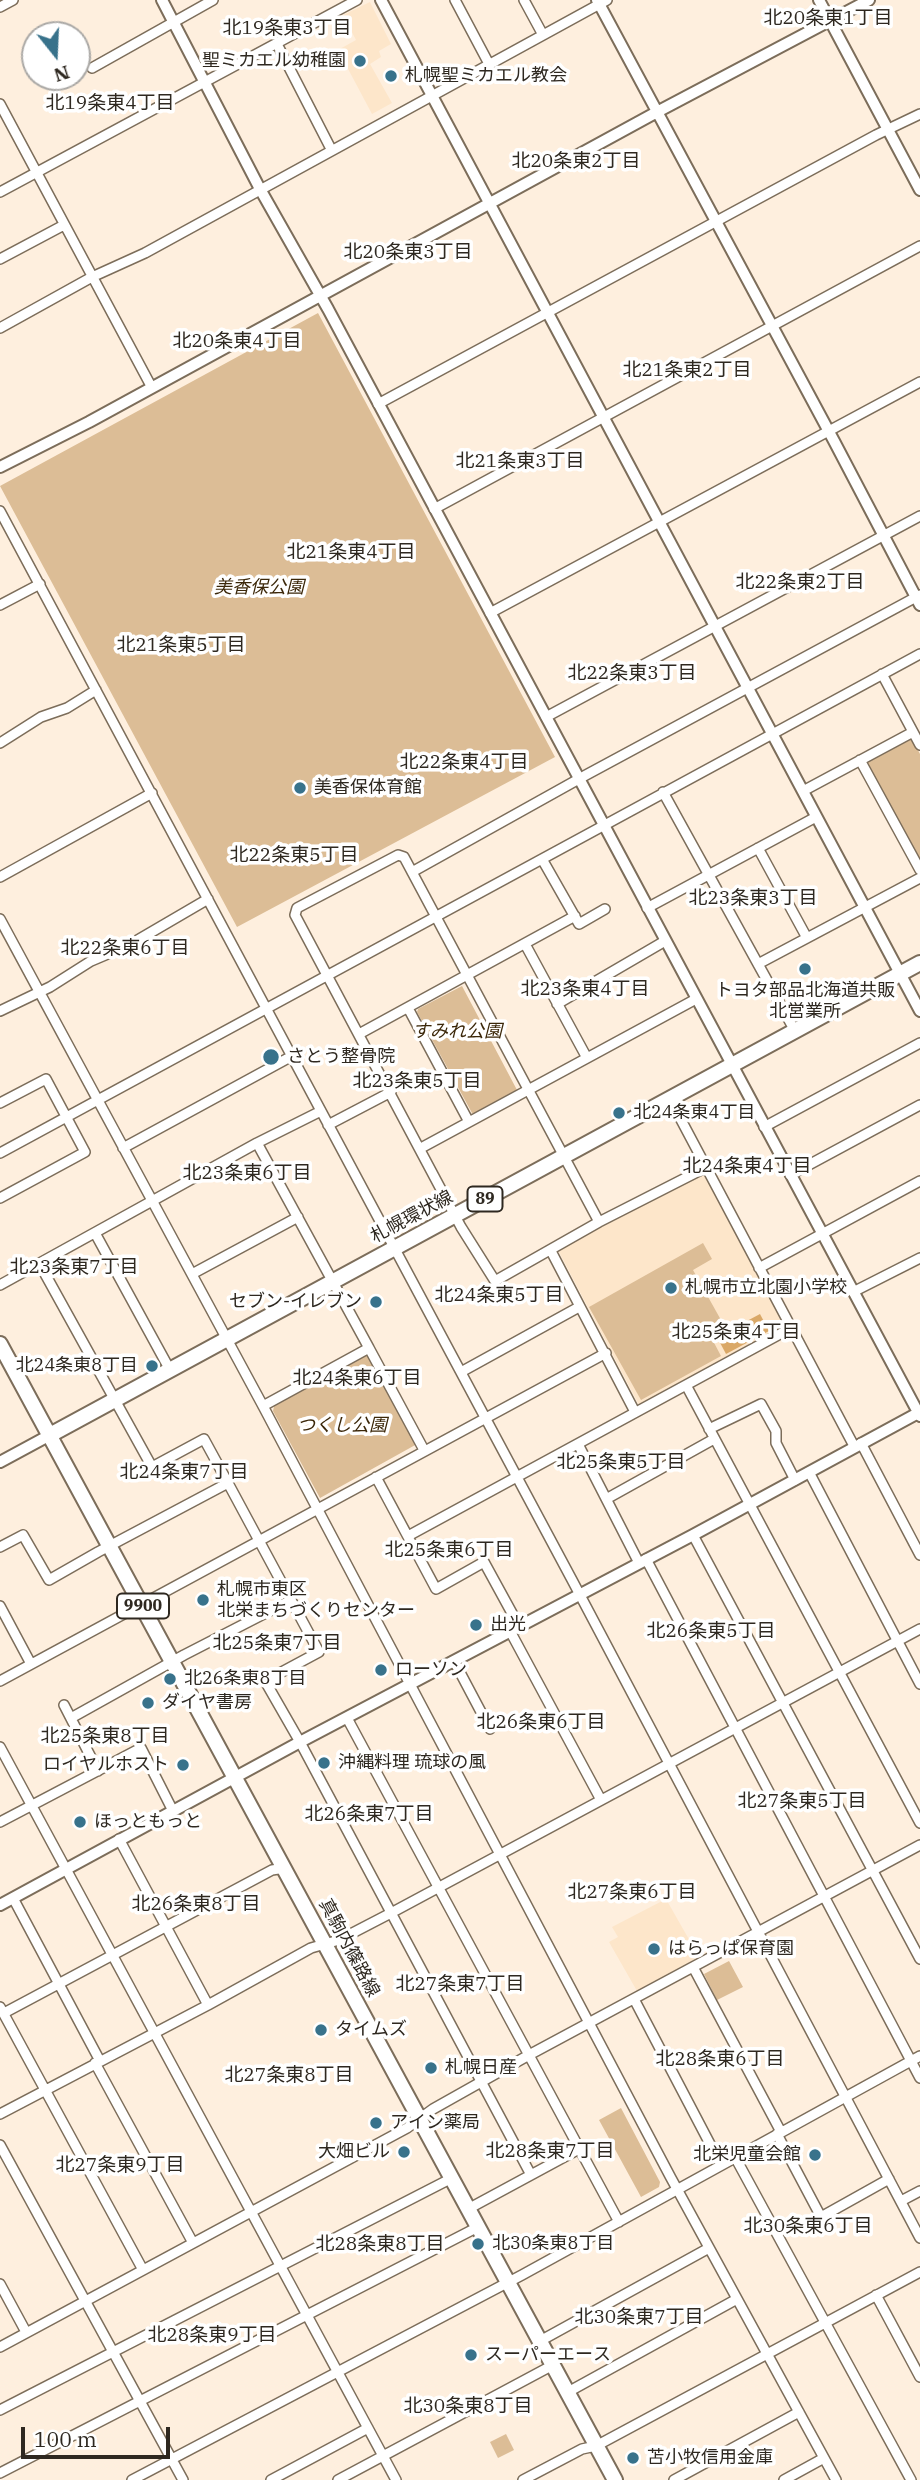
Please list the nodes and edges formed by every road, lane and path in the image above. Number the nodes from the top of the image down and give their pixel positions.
1 (13, 0) edge
2 (162, 0) edge
3 (212, 0) edge
4 (357, 0) edge
5 (381, 0) edge
6 (455, 0) edge
7 (524, 0) edge
8 (819, 0) edge
9 (869, 0) edge
10 (601, 1) edge
11 (0, 7) edge
12 (830, 21) junction
13 (174, 22) junction
14 (543, 35) junction
15 (276, 44) junction
16 (489, 64) junction
17 (92, 68) dead end
18 (206, 82) junction
19 (432, 95) junction
20 (0, 104) edge
21 (657, 111) junction
22 (920, 114) edge
23 (887, 129) junction
24 (331, 149) junction
25 (37, 173) junction
26 (260, 189) junction
27 (920, 190) edge
28 (0, 192) edge
29 (490, 202) junction
30 (716, 221) junction
31 (64, 225) junction
32 (920, 246) edge
33 (0, 259) edge
34 (92, 277) junction
35 (320, 295) junction
36 (548, 313) junction
37 (772, 326) junction
38 (0, 328) edge
39 (920, 382) edge
40 (151, 386) junction
41 (378, 404) junction
42 (603, 417) junction
43 (828, 431) junction
44 (0, 467) edge
45 (434, 509) junction
46 (0, 511) edge
47 (920, 516) edge
48 (659, 522) junction
49 (883, 536) junction
50 (40, 583) junction
51 (919, 599) edge
52 (0, 606) edge
53 (490, 613) junction
54 (715, 626) junction
55 (920, 654) edge
56 (882, 674) junction
57 (747, 688) junction
58 (96, 690) junction
59 (546, 717) junction
60 (913, 732) junction
61 (772, 733) junction
62 (0, 743) edge
63 (920, 746) edge
64 (860, 760) junction
65 (578, 779) junction
66 (803, 791) junction
67 (663, 792) junction
68 (152, 793) junction
69 (817, 817) junction
70 (603, 825) junction
71 (758, 848) junction
72 (542, 859) junction
73 (920, 870) edge
74 (412, 872) junction
75 (709, 874) junction
76 (0, 877) edge
77 (920, 878) edge
78 (208, 899) junction
79 (647, 908) junction
80 (865, 908) junction
81 (605, 909) dead end
82 (575, 916) junction
83 (435, 917) junction
84 (0, 919) edge
85 (807, 938) junction
86 (665, 942) junction
87 (525, 944) junction
88 (920, 963) edge
89 (758, 964) junction
90 (900, 973) junction
91 (328, 975) junction
92 (466, 976) junction
93 (39, 993) junction
94 (695, 999) junction
95 (557, 1004) junction
96 (408, 1007) junction
97 (266, 1008) junction
98 (0, 1011) edge
99 (920, 1011) edge
100 (794, 1031) junction
101 (359, 1034) junction
102 (920, 1043) edge
103 (292, 1056) junction
104 (587, 1058) junction
105 (731, 1066) junction
106 (527, 1090) junction
107 (391, 1092) junction
108 (670, 1099) junction
109 (98, 1100) junction
110 (0, 1103) edge
111 (920, 1105) edge
112 (321, 1111) junction
113 (66, 1117) junction
114 (469, 1122) junction
115 (328, 1125) junction
116 (764, 1127) junction
117 (257, 1143) junction
118 (123, 1148) junction
119 (421, 1148) junction
120 (0, 1153) edge
121 (563, 1157) junction
122 (707, 1167) junction
123 (790, 1175) junction
124 (920, 1181) edge
125 (0, 1198) edge
126 (152, 1202) junction
127 (456, 1215) junction
128 (298, 1217) junction
129 (599, 1222) junction
130 (95, 1233) junction
131 (822, 1234) junction
132 (394, 1249) junction
133 (551, 1251) junction
134 (920, 1258) edge
135 (39, 1264) junction
136 (759, 1268) junction
137 (192, 1275) junction
138 (333, 1281) junction
139 (0, 1285) edge
140 (853, 1292) junction
141 (579, 1307) junction
142 (790, 1328) junction
143 (226, 1340) junction
144 (0, 1344) edge
145 (369, 1348) junction
146 (606, 1353) junction
147 (170, 1370) junction
148 (461, 1372) junction
149 (686, 1385) junction
150 (114, 1400) junction
151 (263, 1406) junction
152 (635, 1412) junction
153 (919, 1414) edge
154 (485, 1417) junction
155 (709, 1429) junction
156 (50, 1435) junction
157 (714, 1439) junction
158 (578, 1444) junction
159 (858, 1444) junction
160 (424, 1450) junction
161 (0, 1462) edge
162 (809, 1472) junction
163 (516, 1476) junction
164 (376, 1477) junction
165 (795, 1480) junction
166 (228, 1483) junction
167 (608, 1498) junction
168 (749, 1504) junction
169 (316, 1509) junction
170 (693, 1535) junction
171 (408, 1536) junction
172 (259, 1541) junction
173 (110, 1545) junction
174 (0, 1547) edge
175 (920, 1555) edge
176 (643, 1561) junction
177 (580, 1595) junction
178 (291, 1600) junction
179 (142, 1604) junction
180 (0, 1606) edge
181 (514, 1628) junction
182 (920, 1629) edge
183 (897, 1641) junction
184 (454, 1661) junction
185 (173, 1663) junction
186 (31, 1664) junction
187 (839, 1672) junction
188 (0, 1681) edge
189 (410, 1684) junction
190 (920, 1684) edge
191 (782, 1703) junction
192 (64, 1705) dead end
193 (71, 1718) junction
194 (347, 1718) junction
195 (734, 1728) junction
196 (490, 1729) dead end
197 (300, 1742) junction
198 (0, 1747) edge
199 (669, 1763) junction
200 (98, 1771) junction
201 (236, 1778) junction
202 (601, 1800) junction
203 (31, 1804) junction
204 (173, 1811) junction
205 (917, 1812) edge
206 (0, 1822) edge
207 (920, 1823) edge
208 (119, 1839) junction
209 (920, 1845) edge
210 (499, 1855) junction
211 (285, 1868) junction
212 (66, 1869) junction
213 (873, 1872) junction
214 (439, 1887) junction
215 (13, 1898) junction
216 (824, 1898) junction
217 (0, 1905) edge
218 (391, 1913) junction
219 (166, 1928) junction
220 (758, 1933) junction
221 (325, 1945) junction
222 (113, 1955) junction
223 (920, 1959) edge
224 (693, 1967) junction
225 (58, 1984) junction
226 (634, 1999) junction
227 (208, 2005) junction
228 (2, 2010) edge
229 (589, 2023) junction
230 (153, 2032) junction
231 (528, 2055) junction
232 (920, 2056) edge
233 (911, 2061) junction
234 (98, 2062) junction
235 (920, 2078) edge
236 (481, 2083) junction
237 (45, 2090) junction
238 (845, 2097) junction
239 (0, 2114) edge
240 (421, 2119) junction
241 (779, 2133) junction
242 (0, 2145) edge
243 (579, 2149) junction
244 (735, 2157) junction
245 (721, 2165) junction
246 (531, 2175) junction
247 (452, 2178) junction
248 (889, 2179) junction
249 (677, 2189) junction
250 (920, 2191) edge
251 (901, 2202) junction
252 (468, 2209) junction
253 (251, 2212) junction
254 (619, 2222) junction
255 (478, 2227) junction
256 (920, 2238) edge
257 (193, 2243) junction
258 (709, 2248) junction
259 (280, 2266) junction
260 (143, 2270) junction
261 (920, 2272) edge
262 (507, 2282) junction
263 (0, 2284) edge
264 (876, 2295) junction
265 (737, 2299) junction
266 (85, 2302) junction
267 (307, 2315) junction
268 (825, 2323) junction
269 (26, 2332) junction
270 (540, 2341) junction
271 (0, 2347) edge
272 (112, 2352) junction
273 (767, 2354) junction
274 (553, 2365) junction
275 (337, 2371) junction
276 (920, 2377) edge
277 (568, 2392) junction
278 (139, 2402) junction
279 (0, 2410) edge
280 (799, 2412) junction
281 (368, 2428) junction
282 (596, 2446) junction
283 (383, 2456) junction
284 (824, 2458) junction
285 (172, 2460) junction
286 (0, 2473) edge
287 (530, 2478) edge
288 (132, 2480) edge
289 (183, 2480) edge
290 (271, 2480) edge
291 (338, 2480) edge
292 (396, 2480) edge
293 (615, 2480) edge
294 (674, 2480) edge
295 (784, 2480) edge
296 (836, 2480) edge
297 (911, 2480) edge

1 - 11 street
2 - 13 street
3 - 13 street
4 - 15 street
5 - 19 street
6 - 16 street
7 - 14 street
8 - 12 street
9 - 12 street
10 - 14 street
10 - 21 street
12 - 21 street
12 - 23 street
13 - 17 street
13 - 18 street
14 - 16 street
15 - 18 street
15 - 24 street
16 - 19 street
18 - 25 street
18 - 26 street
19 - 24 street
19 - 29 street
20 - 25 street
21 - 29 street
21 - 30 street
22 - 23 street
23 - 27 street
23 - 30 street
24 - 26 street
25 - 28 street
25 - 31 street
26 - 34 street
26 - 35 street
29 - 35 street
29 - 36 street
30 - 36 street
30 - 37 street
31 - 33 street
31 - 34 street
32 - 37 street
34 - 38 street
34 - 40 street
35 - 40 street
35 - 41 street
36 - 41 street
36 - 42 street
37 - 42 street
37 - 43 street
39 - 43 street
40 - 44 street
41 - 45 street
42 - 45 street
42 - 48 street
43 - 48 street
43 - 49 street
45 - 53 street
46 - 50 street
47 - 49 street
48 - 53 street
48 - 54 street
49 - 51 street
49 - 54 street
50 - 52 street
50 - 58 street
51 - 57 street
53 - 59 street
54 - 57 street
54 - 59 street
55 - 56 street
56 - 60 street
56 - 61 street
57 - 61 street
57 - 65 street
58 - 62 street
58 - 68 street
59 - 65 street
60 - 63 street
60 - 64 street
61 - 66 street
61 - 67 street
64 - 66 street
64 - 73 street
65 - 70 street
65 - 74 street
66 - 69 street
67 - 70 street
67 - 75 street
68 - 76 street
68 - 78 street
69 - 71 street
69 - 80 street
70 - 72 street
70 - 79 street
71 - 75 street
71 - 85 street
72 - 82 street
72 - 83 street
74 - 83 street
74 - 91 street
75 - 79 street
75 - 89 street
77 - 80 street
78 - 93 street
78 - 97 street
79 - 86 street
80 - 85 street
80 - 90 street
81 - 82 street
82 - 87 street
83 - 91 street
83 - 92 street
84 - 93 street
85 - 89 street
86 - 94 street
86 - 95 street
87 - 92 street
87 - 95 street
88 - 90 main road, 札幌環状線 / 89
89 - 100 street
90 - 99 street
90 - 100 main road, 札幌環状線 / 89
91 - 97 street
91 - 101 street
92 - 96 street
92 - 106 street
93 - 98 street
93 - 109 street
94 - 104 street
94 - 105 street
95 - 104 street
96 - 101 street
96 - 114 street
97 - 103 street
97 - 109 street
100 - 105 main road, 札幌環状線 / 89
101 - 107 street
102 - 116 street
103 - 112 street
103 - 118 street
104 - 106 street
105 - 108 main road, 札幌環状線 / 89
105 - 116 street
106 - 114 street
106 - 121 street
107 - 115 street
107 - 119 street
108 - 121 main road, 札幌環状線 / 89
108 - 122 street
109 - 113 street
109 - 118 street
110 - 113 street
111 - 123 street
112 - 115 street
112 - 117 street
113 - 120 street
113 - 125 street
114 - 119 street
115 - 132 street
116 - 123 street
117 - 126 street
117 - 128 street
118 - 126 street
119 - 127 street
121 - 127 main road, 札幌環状線 / 89
121 - 129 street
122 - 129 street
122 - 136 street
123 - 131 street
124 - 131 street
126 - 130 street
126 - 137 street
127 - 132 main road, 札幌環状線 / 89
127 - 133 street
128 - 137 street
128 - 138 street
129 - 133 street
130 - 135 street
130 - 147 street
131 - 136 street
131 - 140 street
132 - 138 main road, 札幌環状線 / 89
132 - 148 street
133 - 141 street
134 - 140 street
135 - 139 street
135 - 150 street
136 - 142 street
137 - 143 street
138 - 143 main road, 札幌環状線 / 89
138 - 145 street
140 - 153 street
141 - 146 street
141 - 148 street
142 - 149 street
142 - 159 street
143 - 147 main road, 札幌環状線 / 89
143 - 151 street
144 - 156 main road
145 - 151 street
145 - 160 street
146 - 152 street
146 - 154 street
147 - 150 main road, 札幌環状線 / 89
148 - 154 street
149 - 152 street
149 - 155 street
150 - 156 main road, 札幌環状線 / 89
150 - 166 street
151 - 169 street
152 - 158 street
153 - 159 street
154 - 160 street
154 - 163 street
155 - 157 street
155 - 165 street
156 - 161 street
156 - 173 main road, 真駒内篠路線 / 9900
157 - 167 street
157 - 168 street
158 - 163 street
158 - 167 street
159 - 162 street
159 - 175 street
160 - 164 street
162 - 165 street
162 - 183 street
163 - 171 street
163 - 177 street
164 - 169 street
164 - 171 street
165 - 168 street
166 - 172 street
166 - 173 street
167 - 176 street
168 - 170 street
168 - 187 street
169 - 172 street
169 - 189 street
170 - 176 street
170 - 191 street
171 - 181 street
172 - 178 street
172 - 179 street
173 - 174 street
173 - 179 main road, 真駒内篠路線 / 9900
176 - 177 street
176 - 195 street
177 - 181 street
177 - 199 street
178 - 185 street
178 - 197 street
179 - 185 main road, 真駒内篠路線 / 9900
179 - 186 street
180 - 186 street
181 - 184 street
181 - 202 street
182 - 183 street
183 - 187 street
183 - 190 street
184 - 189 street
184 - 196 street
185 - 193 street
185 - 201 main road, 真駒内篠路線 / 9900
186 - 188 street
187 - 191 street
187 - 205 street
189 - 194 street
189 - 210 street
191 - 195 street
191 - 213 street
192 - 193 street
193 - 200 street
194 - 197 street
194 - 214 street
195 - 199 street
195 - 216 street
197 - 201 street
197 - 218 street
198 - 203 street
199 - 202 street
199 - 220 street
200 - 203 street
200 - 204 street
201 - 204 street
201 - 211 main road, 真駒内篠路線 / 9900
202 - 210 street
203 - 206 street
203 - 212 street
204 - 208 street
205 - 207 street
208 - 212 street
208 - 219 street
209 - 213 street
210 - 214 street
210 - 229 street
211 - 219 street
211 - 221 main road, 真駒内篠路線 / 9900
212 - 215 street
212 - 222 street
213 - 216 street
213 - 223 street
214 - 218 street
214 - 231 street
215 - 217 street
215 - 225 street
216 - 220 street
216 - 233 street
218 - 221 street
218 - 236 street
219 - 222 street
219 - 227 street
220 - 224 street
220 - 238 street
221 - 227 street
221 - 240 main road, 真駒内篠路線 / 9900
222 - 225 street
222 - 230 street
224 - 226 street
224 - 241 street
225 - 228 street
225 - 234 street
226 - 229 street
226 - 245 street
227 - 230 street
228 - 237 street
229 - 231 street
229 - 249 street
230 - 234 street
230 - 253 street
231 - 236 street
231 - 243 street
232 - 233 street
233 - 235 street
233 - 238 street
234 - 237 street
234 - 257 street
236 - 240 street
236 - 246 street
237 - 239 street
237 - 260 street
238 - 241 street
238 - 248 street
240 - 247 main road, 真駒内篠路線 / 9900
240 - 253 street
241 - 244 street
241 - 248 street
242 - 266 street
243 - 246 street
243 - 254 street
244 - 245 street
244 - 268 street
245 - 249 street
246 - 252 street
247 - 252 main road, 真駒内篠路線 / 9900
247 - 259 street
248 - 251 street
249 - 254 street
249 - 258 street
250 - 251 street
251 - 256 street
252 - 255 main road, 真駒内篠路線 / 9900
253 - 257 street
253 - 259 street
254 - 262 street
255 - 262 main road, 真駒内篠路線 / 9900
255 - 267 street
257 - 260 street
258 - 265 street
258 - 270 street
259 - 267 street
259 - 272 street
260 - 266 street
261 - 264 street
262 - 270 main road, 真駒内篠路線 / 9900
262 - 275 street
263 - 269 street
264 - 268 street
264 - 276 street
265 - 273 street
265 - 277 street
266 - 269 street
266 - 272 street
267 - 275 street
267 - 278 street
268 - 273 street
268 - 297 street
269 - 271 street
270 - 274 main road, 真駒内篠路線 / 9900
272 - 278 street
272 - 279 street
273 - 280 street
273 - 282 street
274 - 277 main road, 真駒内篠路線 / 9900
274 - 283 street
275 - 281 street
275 - 285 street
277 - 282 main road, 真駒内篠路線 / 9900
278 - 285 street
278 - 286 street
280 - 284 street
280 - 294 street
281 - 283 street
281 - 290 street
282 - 287 street
282 - 293 main road, 真駒内篠路線 / 9900
283 - 291 street
283 - 292 street
284 - 295 street
284 - 296 street
285 - 288 street
285 - 289 street

